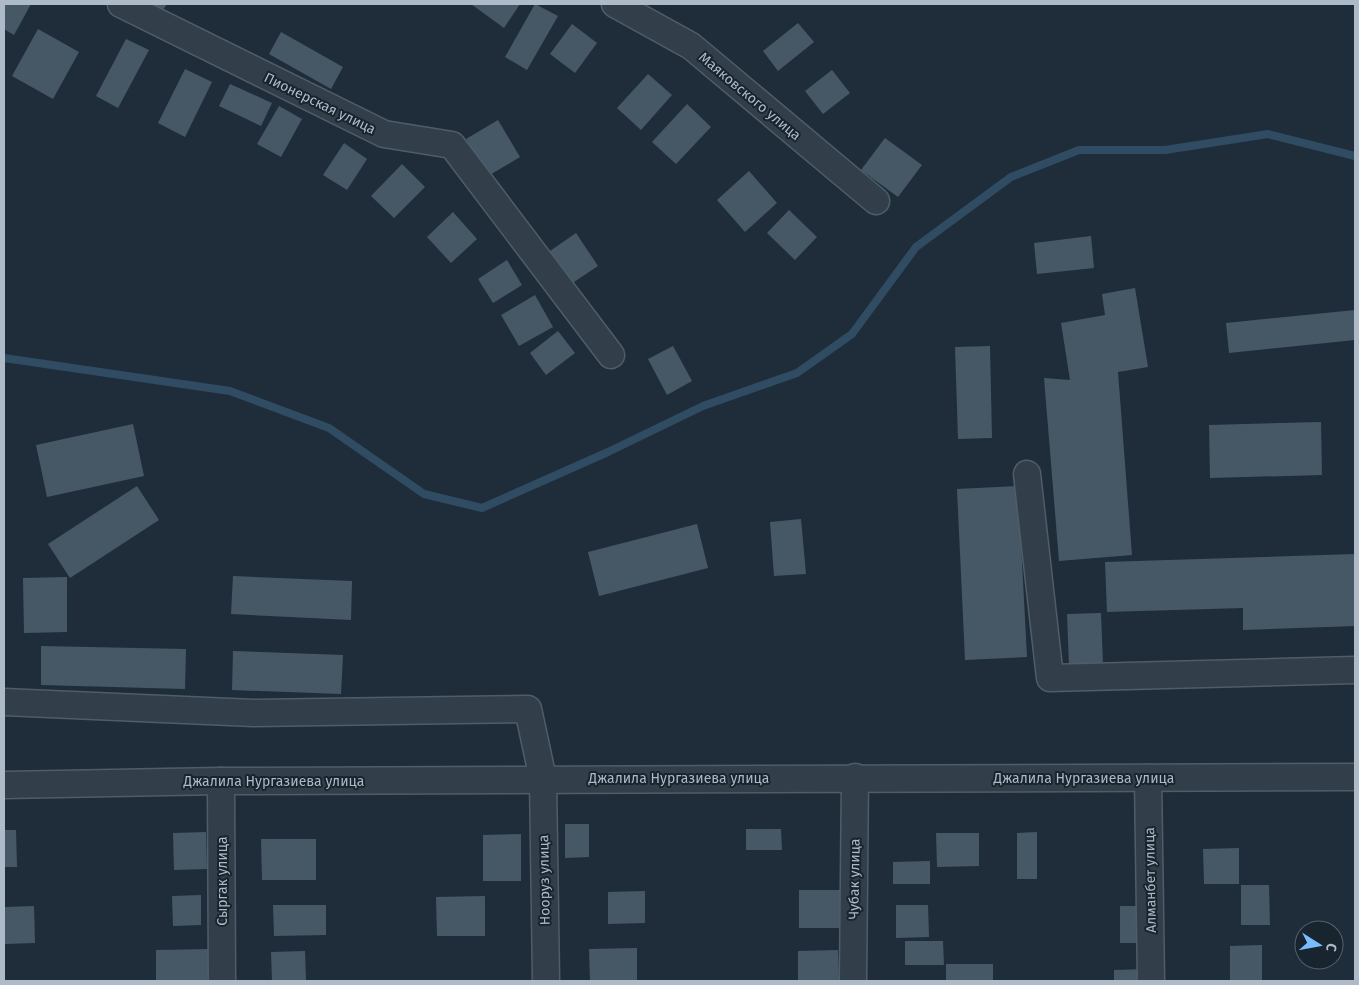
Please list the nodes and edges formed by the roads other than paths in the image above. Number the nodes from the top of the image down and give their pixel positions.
1 (120, 4) edge
2 (615, 4) edge
3 (876, 201) dead end
4 (611, 355) dead end
5 (1027, 474) dead end
6 (1355, 670) edge
7 (4, 702) edge
8 (855, 777) junction
9 (1355, 777) edge
10 (1148, 778) junction
11 (543, 779) junction
12 (221, 781) junction
13 (4, 785) edge
14 (222, 981) edge
15 (546, 981) edge
16 (853, 981) edge
17 (1152, 981) edge

1 - 4 street, Пионерская улица
2 - 3 street, Маяковского улица
5 - 6 street
7 - 11 street, Нооруз улица
8 - 10 street, Джалила Нургазиева улица
8 - 11 street, Джалила Нургазиева улица
8 - 16 street, Чубак улица
9 - 10 street, Джалила Нургазиева улица
10 - 17 street, Алманбет улица
11 - 12 street, Джалила Нургазиева улица
11 - 15 street, Нооруз улица
12 - 13 street, Джалила Нургазиева улица
12 - 14 street, Сыргак улица

